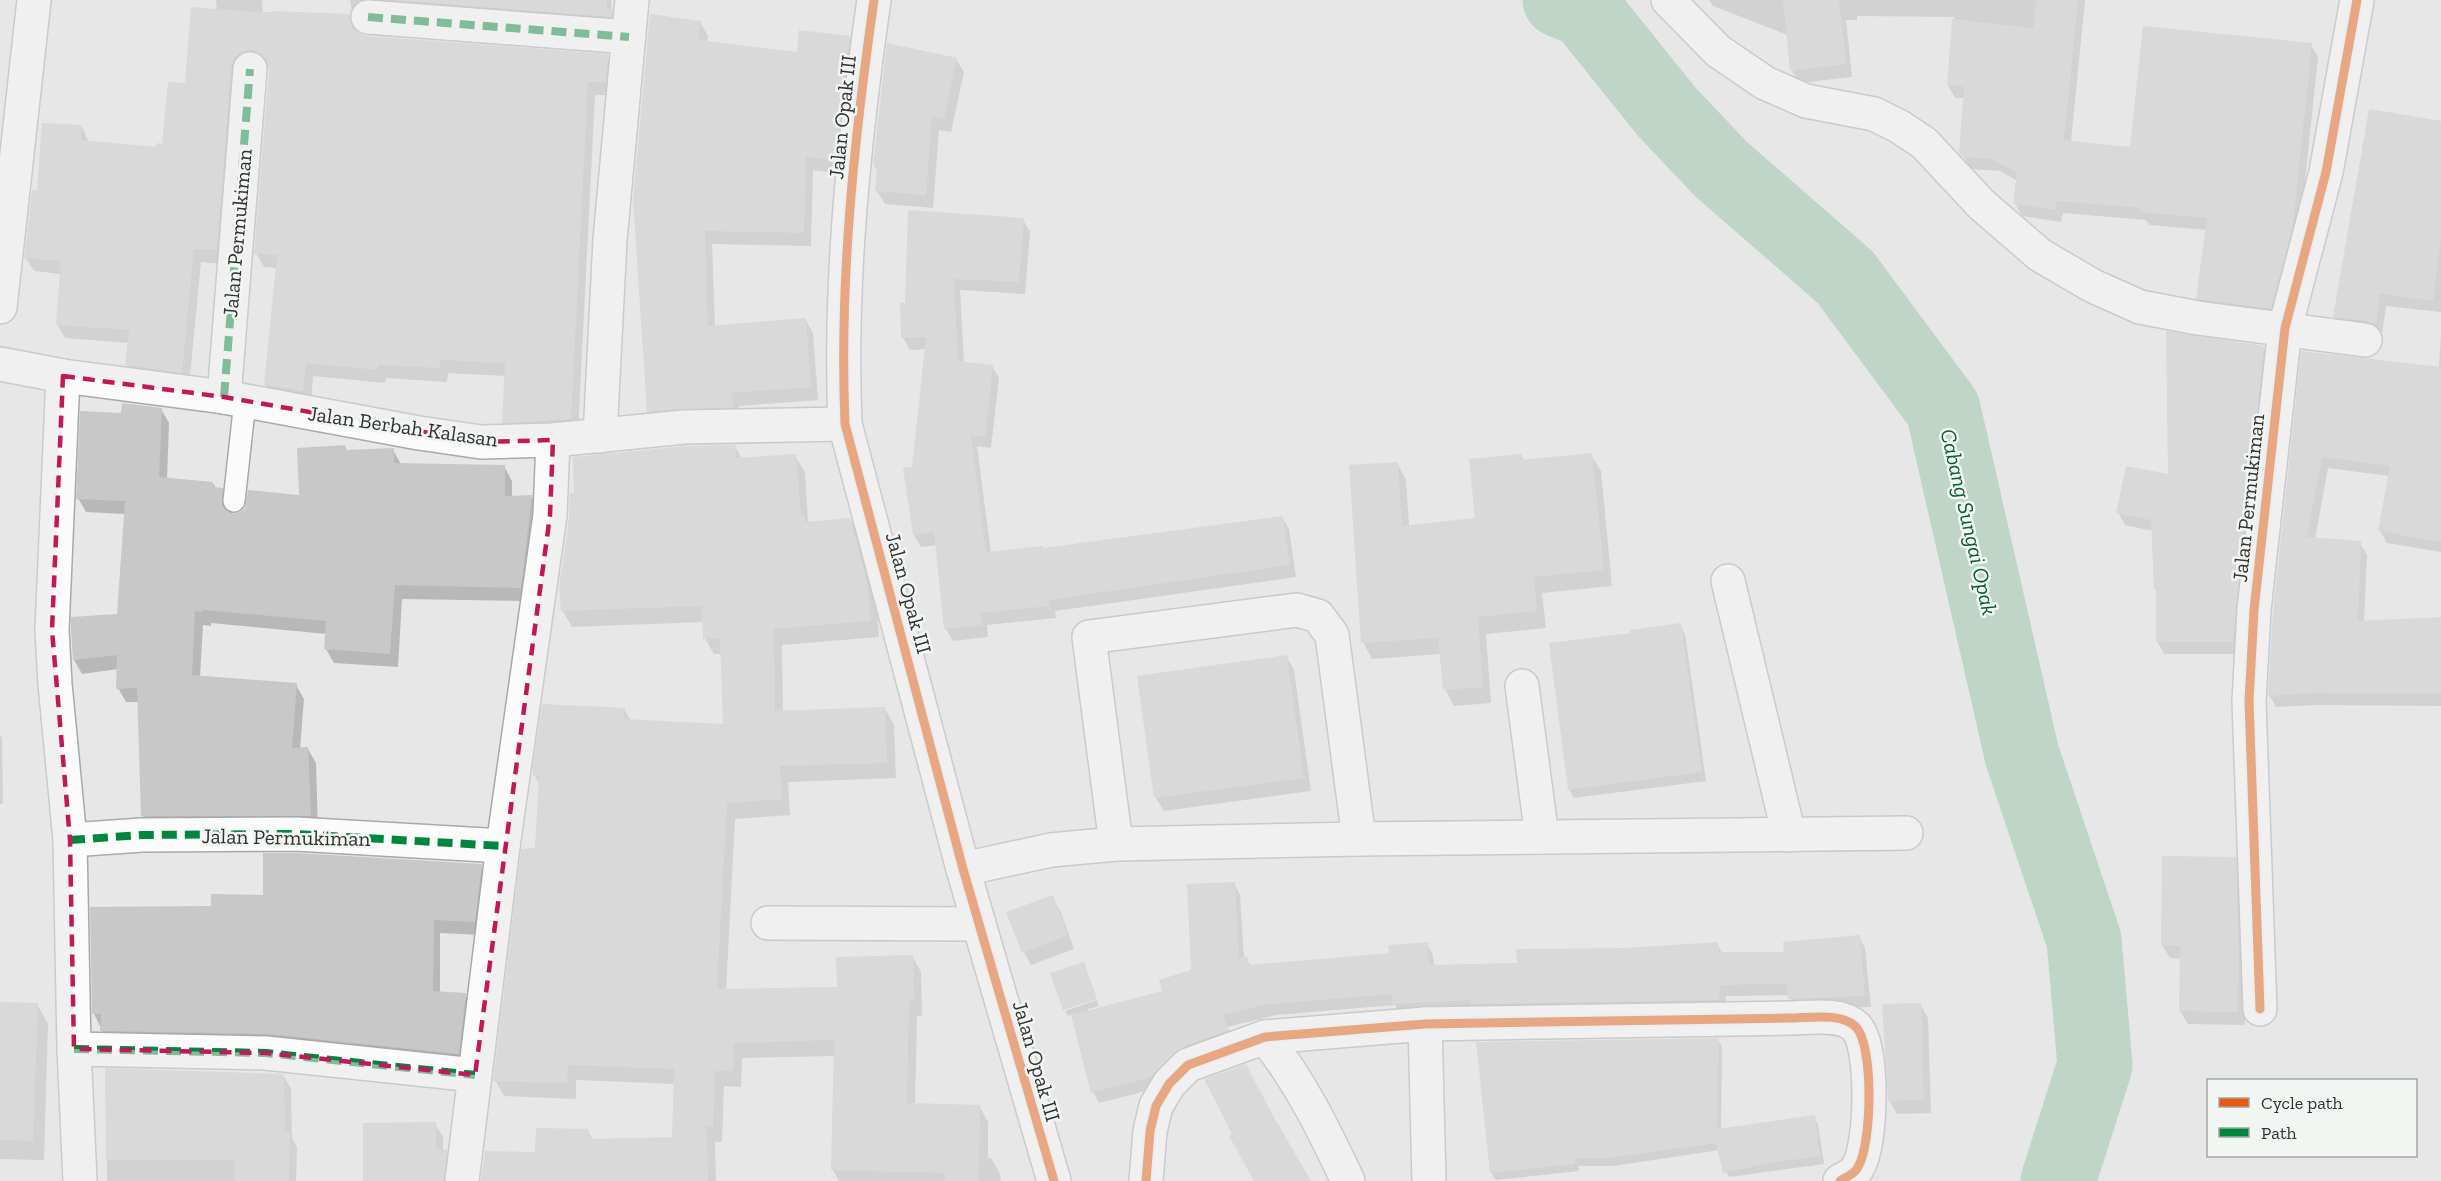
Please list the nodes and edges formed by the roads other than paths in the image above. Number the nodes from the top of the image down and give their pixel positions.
1 (34, 0) edge
2 (632, 0) edge
3 (874, 0) edge
4 (1668, 0) edge
5 (2357, 0) edge
6 (368, 17) dead end
7 (628, 37) junction
8 (250, 69) dead end
9 (0, 307) edge
10 (2285, 328) junction
11 (2365, 340) dead end
12 (0, 364) edge
13 (63, 376) junction
14 (234, 399) junction
15 (845, 424) junction
16 (600, 435) junction
17 (553, 440) junction
18 (234, 501) dead end
19 (1728, 581) dead end
20 (1521, 686) dead end
21 (1906, 833) dead end
22 (1789, 835) junction
23 (1542, 837) junction
24 (1359, 839) junction
25 (70, 840) junction
26 (1116, 844) junction
27 (503, 846) junction
28 (963, 869) junction
29 (768, 923) dead end
30 (979, 924) junction
31 (2260, 1009) dead end
32 (1425, 1024) junction
33 (1265, 1037) junction
34 (74, 1049) junction
35 (475, 1075) junction
36 (80, 1181) edge
37 (462, 1181) edge
38 (1054, 1181) edge
39 (1146, 1181) edge
40 (1348, 1181) edge
41 (1429, 1181) edge
42 (1840, 1181) edge

1 - 9 street
2 - 7 street
3 - 15 street, Jalan Opak III
4 - 10 street
5 - 10 street, Jalan Permukiman
6 - 7 street
7 - 16 street
8 - 14 street, Jalan Permukiman
10 - 11 street
10 - 31 street, Jalan Permukiman
12 - 13 street, Jalan Berbah Kalasan
13 - 14 street, Jalan Berbah Kalasan
13 - 25 street
14 - 17 street, Jalan Berbah Kalasan
14 - 18 lane
15 - 16 street, Jalan Berbah Kalasan
15 - 28 street, Jalan Opak III
16 - 17 street, Jalan Berbah Kalasan
17 - 27 street
19 - 22 street
20 - 23 street
21 - 22 street
22 - 23 street
23 - 24 street
24 - 26 street
24 - 26 street
25 - 27 street, Jalan Permukiman
25 - 34 street
26 - 28 street
27 - 35 street
28 - 30 street, Jalan Opak III
29 - 30 street
30 - 38 street, Jalan Opak III
32 - 33 street
32 - 41 street
32 - 42 street
33 - 39 street
33 - 40 street
34 - 35 street
34 - 36 street
35 - 37 street

